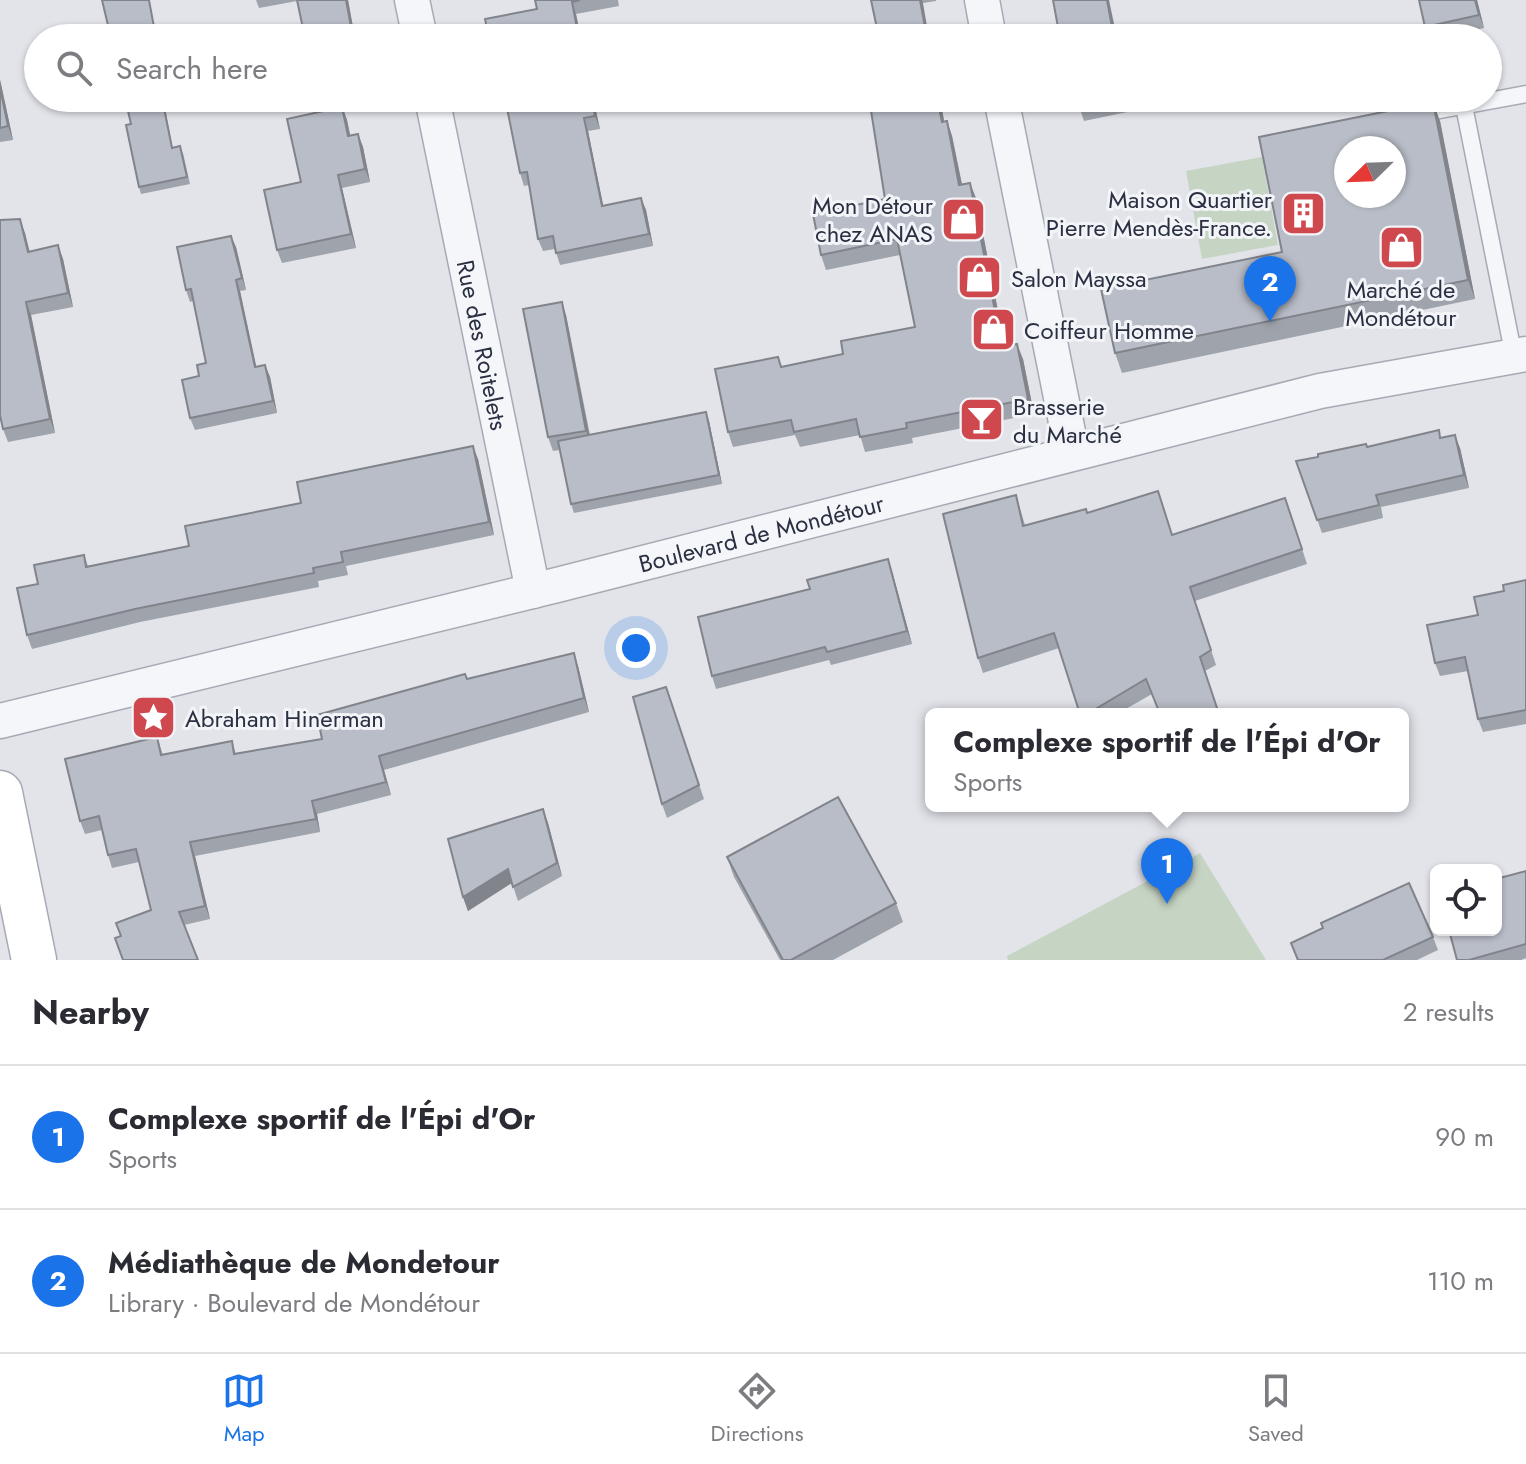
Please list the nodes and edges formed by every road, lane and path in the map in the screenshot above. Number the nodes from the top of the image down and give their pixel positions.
1 (412, 0) edge
2 (982, 0) edge
3 (417, 24) edge
4 (986, 24) edge
5 (1526, 94) edge
6 (1502, 99) edge
7 (435, 112) edge
8 (1004, 112) edge
9 (1431, 112) edge
10 (1465, 112) edge
11 (1404, 117) edge
12 (1520, 356) edge
13 (1072, 452) junction
14 (533, 591) junction
15 (0, 721) edge
16 (0, 793) edge
17 (34, 960) edge

1 - 3 street
2 - 4 street
5 - 6 lane
7 - 14 street, Rue des Roitelets
8 - 13 street
9 - 11 lane
10 - 12 lane
12 - 13 street, Boulevard de Mondétour
13 - 14 street, Boulevard de Mondétour
14 - 15 street, Boulevard de Mondétour
16 - 17 street

